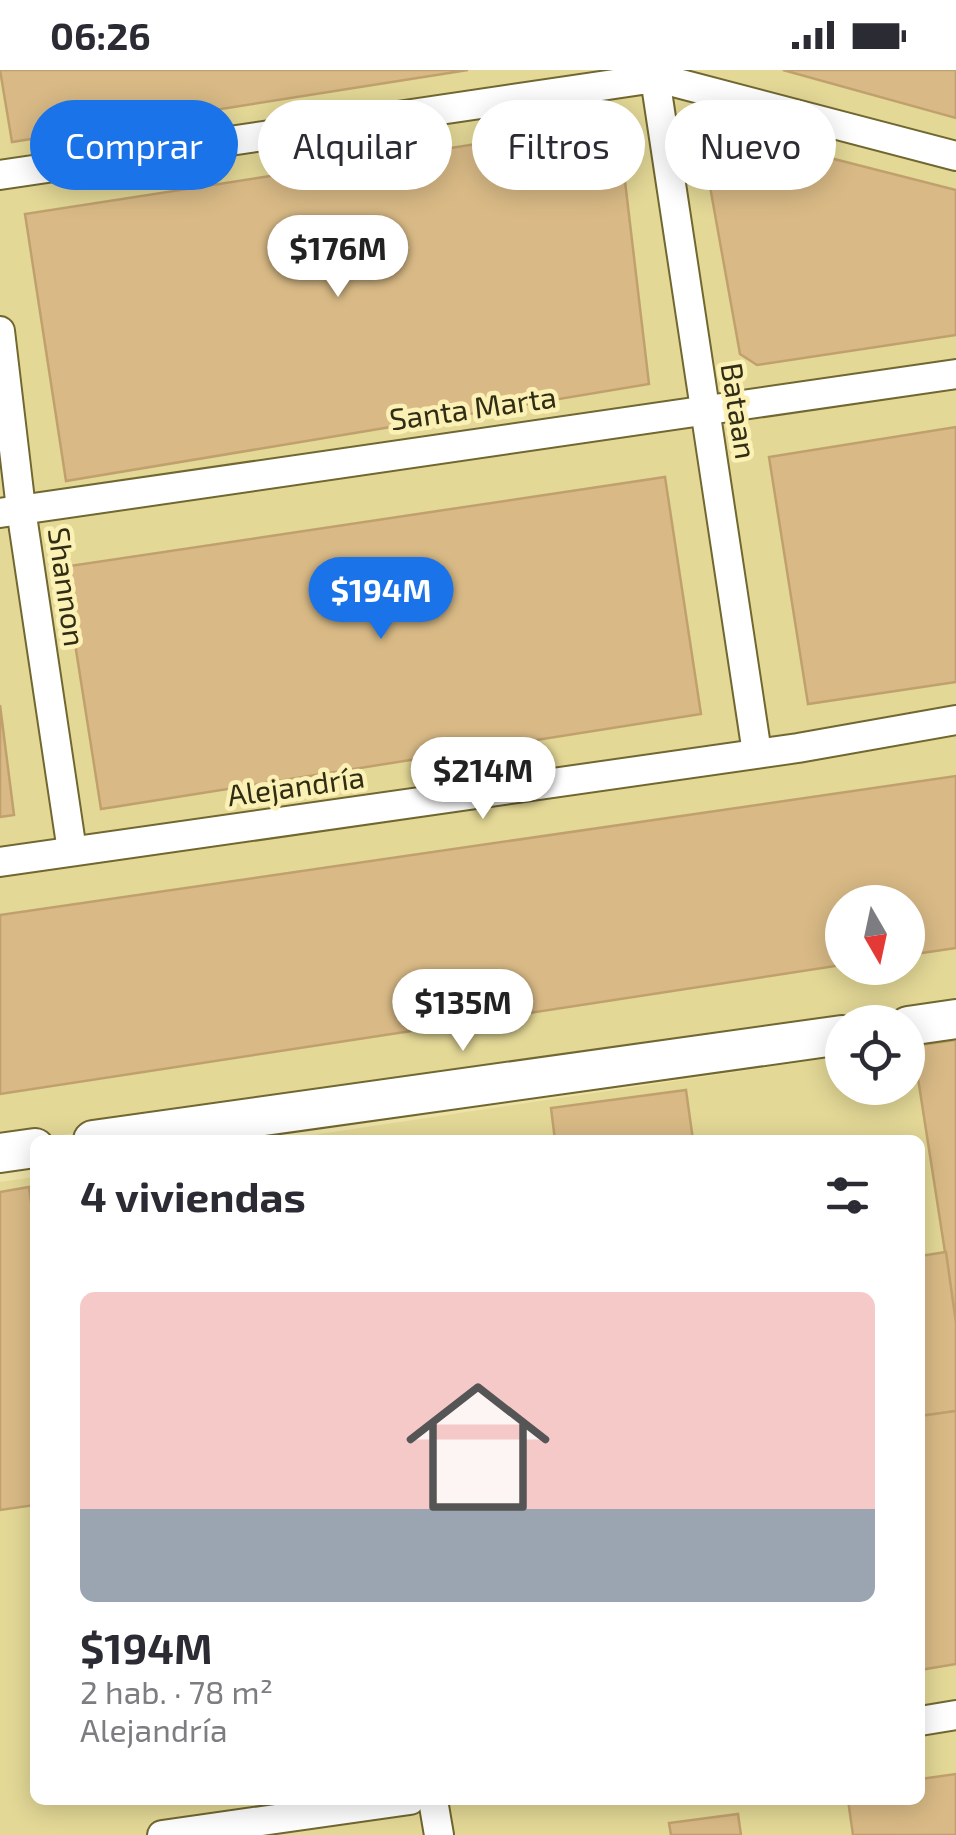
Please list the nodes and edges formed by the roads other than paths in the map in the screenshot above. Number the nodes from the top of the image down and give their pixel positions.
1 (642, 74) edge
2 (956, 156) edge
3 (0, 176) edge
4 (0, 331) edge
5 (956, 374) edge
6 (706, 409) junction
7 (11, 511) edge
8 (956, 720) edge
9 (757, 754) junction
10 (72, 851) junction
11 (0, 862) edge
12 (956, 1019) edge
13 (925, 1024) edge
14 (825, 1037) edge
15 (129, 1135) edge
16 (30, 1149) edge
17 (0, 1153) edge
18 (956, 1715) edge
19 (925, 1720) edge
20 (375, 1805) edge
21 (434, 1805) edge
22 (162, 1835) edge
23 (438, 1835) edge

1 - 2 street
1 - 3 street
1 - 6 street, Bataan
4 - 7 street, Shannon
5 - 6 street, Santa Marta
6 - 7 street, Santa Marta
6 - 9 street, Bataan
7 - 10 street, Shannon
8 - 9 street, Alejandría
9 - 10 street, Alejandría
10 - 11 street, Alejandría
12 - 13 street
14 - 15 street
16 - 17 street
18 - 19 street
20 - 22 street
21 - 23 street

